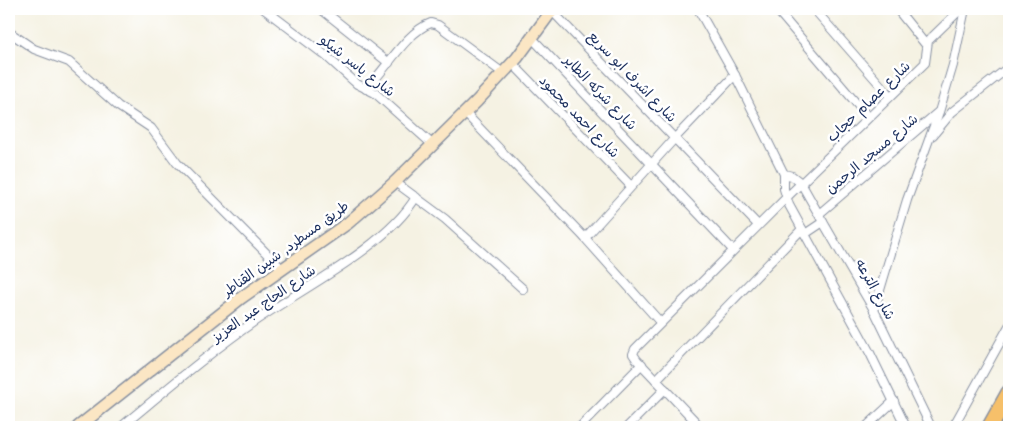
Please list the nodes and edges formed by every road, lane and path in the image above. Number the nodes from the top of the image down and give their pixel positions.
1 (264, 9) edge
2 (321, 9) edge
3 (698, 9) edge
4 (776, 9) edge
5 (814, 9) edge
6 (898, 9) edge
7 (961, 9) edge
8 (965, 9) edge
9 (552, 10) edge
10 (9, 32) edge
11 (532, 38) junction
12 (926, 45) junction
13 (389, 63) junction
14 (512, 64) junction
15 (1009, 67) edge
16 (502, 74) junction
17 (736, 75) junction
18 (366, 89) junction
19 (890, 96) junction
20 (939, 112) junction
21 (465, 113) junction
22 (868, 117) junction
23 (674, 138) junction
24 (929, 141) junction
25 (433, 145) junction
26 (652, 163) junction
27 (784, 174) junction
28 (398, 184) junction
29 (801, 184) junction
30 (631, 186) junction
31 (414, 195) junction
32 (787, 197) junction
33 (819, 214) junction
34 (823, 222) junction
35 (758, 225) junction
36 (804, 232) junction
37 (585, 238) junction
38 (733, 250) junction
39 (281, 268) junction
40 (523, 289) dead end
41 (874, 310) junction
42 (660, 322) junction
43 (1009, 326) edge
44 (642, 364) junction
45 (656, 380) junction
46 (664, 389) junction
47 (1009, 393) edge
48 (894, 401) junction
49 (1009, 420) edge
50 (696, 422) dead end
51 (78, 427) edge
52 (121, 427) edge
53 (580, 427) edge
54 (627, 427) edge
55 (866, 427) edge
56 (906, 427) edge
57 (931, 427) edge
58 (953, 427) edge
59 (990, 427) edge
60 (1006, 427) edge

1 - 18 street, شارع ياسر شيكو
2 - 13 street
3 - 17 street
4 - 22 street
5 - 19 street
6 - 12 street
7 - 12 street, شارع عصام حجاب
8 - 20 street
9 - 11 main road, طريق مسطرد, شبين القناطر
9 - 23 street, شارع اشرف ابو سريع
10 - 39 street
11 - 14 main road, طريق مسطرد, شبين القناطر
11 - 26 street, شارع شركه الطاير
12 - 19 street, شارع عصام حجاب
13 - 16 street
13 - 18 street
14 - 16 main road, طريق مسطرد, شبين القناطر
14 - 30 street, شارع احمد محمود
15 - 24 street
16 - 21 main road, طريق مسطرد, شبين القناطر
17 - 23 street
17 - 27 street
18 - 25 street, شارع ياسر شيكو
19 - 22 street, شارع عصام حجاب
20 - 24 street
20 - 33 street, شارع مسجد الرحمن
21 - 25 main road, طريق مسطرد, شبين القناطر
21 - 37 street
22 - 29 street, شارع عصام حجاب
23 - 26 street
23 - 35 street, شارع اشرف ابو سريع
24 - 41 street
25 - 28 main road, طريق مسطرد, شبين القناطر
26 - 30 street
26 - 38 street, شارع شركه الطاير
27 - 29 street, شارع الترعه
27 - 32 street
28 - 31 street
28 - 39 main road, طريق مسطرد, شبين القناطر
29 - 32 street, شارع عصام حجاب
29 - 33 street, شارع الترعه
30 - 37 street
31 - 40 street
31 - 52 street, شارع الحاج عبد العزيز
32 - 35 street, شارع عصام حجاب
32 - 36 street
33 - 34 street, شارع الترعه
34 - 36 street
34 - 41 street, شارع الترعه
35 - 38 street, شارع عصام حجاب
36 - 45 street
36 - 48 street
37 - 42 street
38 - 42 street, شارع عصام حجاب
39 - 51 main road, طريق مسطرد, شبين القناطر
41 - 57 street, شارع الترعه
42 - 44 street, شارع عصام حجاب
43 - 58 street
44 - 45 street
44 - 53 street
45 - 46 street
46 - 50 street
46 - 54 street
47 - 59 highway
48 - 55 street
48 - 56 street
49 - 60 lane

